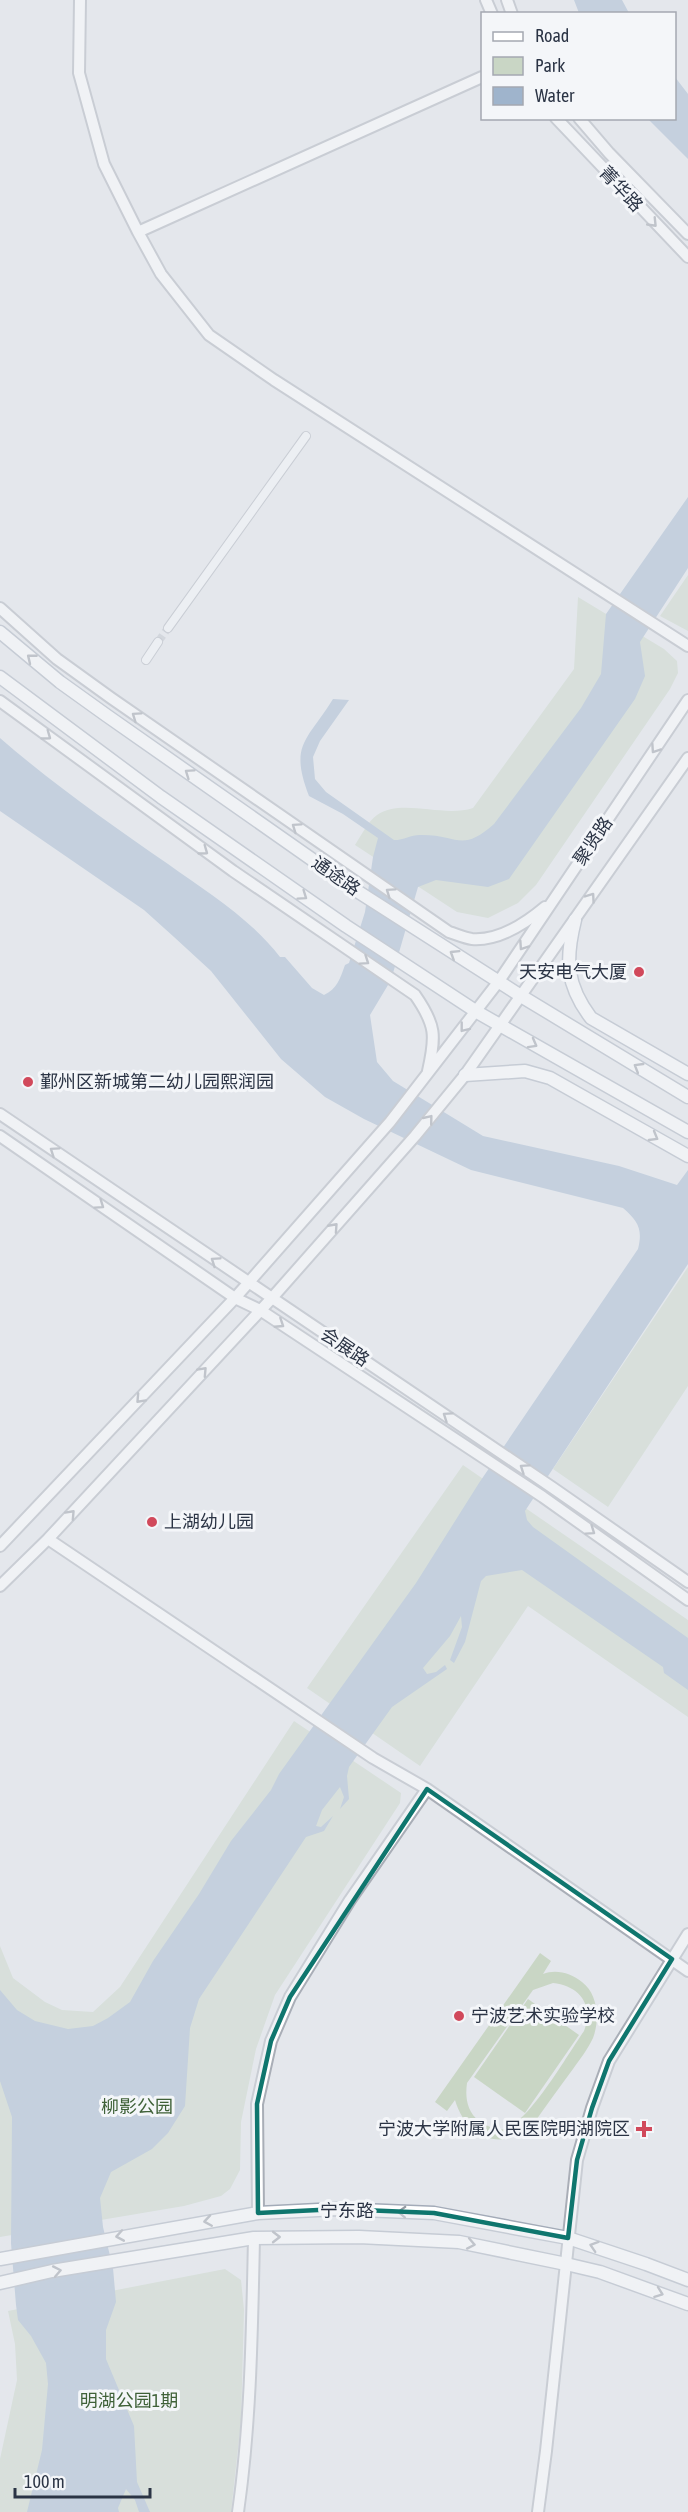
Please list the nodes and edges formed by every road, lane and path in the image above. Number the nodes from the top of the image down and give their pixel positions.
1 (80, 0) edge
2 (481, 78) edge
3 (558, 120) edge
4 (581, 120) edge
5 (138, 232) junction
6 (688, 234) edge
7 (688, 257) edge
8 (306, 436) dead end
9 (0, 608) edge
10 (168, 628) tunnel mouth
11 (0, 632) edge
12 (158, 642) tunnel mouth
13 (688, 646) edge
14 (146, 660) dead end
15 (0, 677) edge
16 (688, 700) edge
17 (0, 701) edge
18 (688, 758) edge
19 (555, 898) junction
20 (574, 920) junction
21 (499, 981) junction
22 (521, 996) junction
23 (477, 1012) junction
24 (500, 1026) junction
25 (688, 1074) edge
26 (465, 1075) junction
27 (427, 1076) junction
28 (688, 1098) edge
29 (0, 1114) edge
30 (688, 1132) edge
31 (0, 1136) edge
32 (688, 1156) edge
33 (247, 1283) junction
34 (235, 1298) junction
35 (272, 1298) junction
36 (260, 1311) junction
37 (48, 1539) junction
38 (0, 1546) edge
39 (688, 1582) edge
40 (0, 1586) edge
41 (688, 1600) edge
42 (427, 1789) junction
43 (688, 1934) edge
44 (672, 1959) junction
45 (688, 1971) edge
46 (258, 2213) junction
47 (254, 2238) junction
48 (568, 2238) junction
49 (0, 2259) edge
50 (566, 2264) junction
51 (688, 2280) edge
52 (0, 2283) edge
53 (688, 2304) edge
54 (238, 2512) edge
55 (538, 2512) edge

1 - 5 street
2 - 5 street
3 -> 7 street, 菁华路
4 - 6 street
5 - 13 street
8 - 10 street
19 -> 9 street
21 -> 11 main road, 通途路
12 - 14 street
15 -> 23 main road, 通途路
16 -> 19 street, 聚贤路
17 -> 27 street
20 -> 18 street, 聚贤路
19 -> 21 street, 聚贤路
20 - 22 street, 聚贤路
20 - 25 main road
21 - 22 main road, 通途路
21 - 23 street, 聚贤路
22 - 24 street, 聚贤路
28 -> 22 main road, 通途路
23 - 24 main road, 通途路
23 -> 27 street, 聚贤路
24 - 26 street, 聚贤路
24 -> 30 main road, 通途路
26 -> 32 main road
35 -> 26 street, 聚贤路
27 - 33 street, 聚贤路
33 -> 29 street, 会展路
31 -> 34 street, 会展路
33 - 34 street, 聚贤路
33 - 35 street, 会展路
34 - 36 street, 会展路
34 -> 38 street, 聚贤路
35 - 36 street, 聚贤路
39 -> 35 street, 会展路
37 -> 36 street, 聚贤路
36 -> 41 street, 会展路
37 - 40 street, 聚贤路
37 - 42 street
42 - 44 street
42 - 46 street
43 - 44 street
44 - 45 street
44 - 48 street
48 -> 46 main road, 宁东路
46 -> 49 main road, 宁东路
47 -> 50 main road, 宁东路
52 -> 47 main road, 宁东路
47 - 54 street
48 - 50 street
51 -> 48 main road, 宁东路
50 -> 53 main road, 宁东路
50 - 55 street

